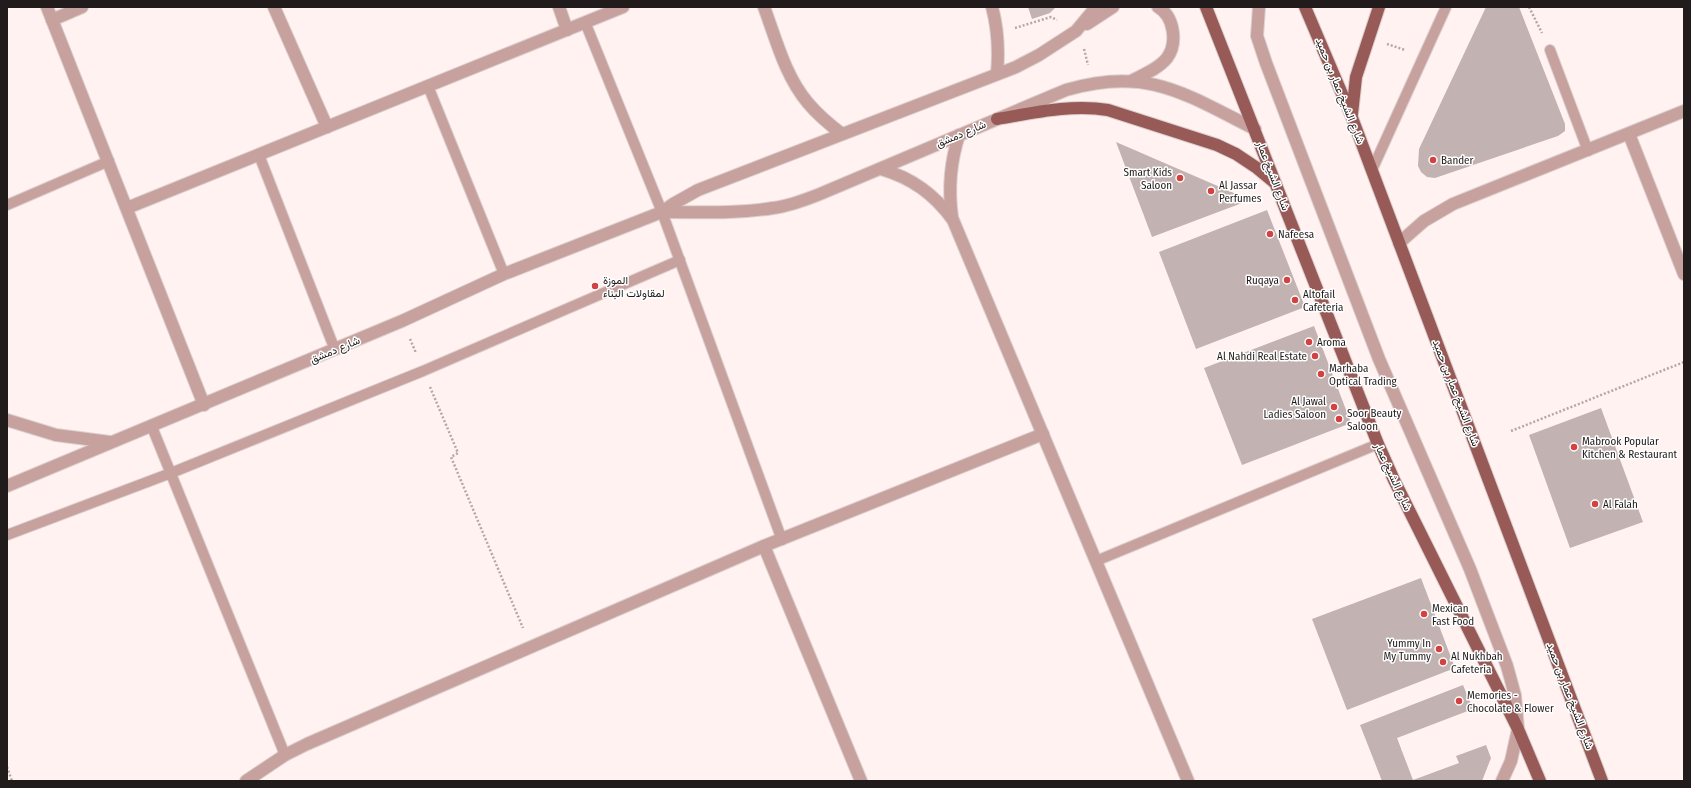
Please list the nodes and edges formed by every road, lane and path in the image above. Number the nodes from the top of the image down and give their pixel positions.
1 (47, 7) edge
2 (82, 7) edge
3 (274, 7) edge
4 (559, 7) edge
5 (623, 7) edge
6 (764, 7) edge
7 (992, 7) edge
8 (1096, 7) edge
9 (1113, 7) edge
10 (1158, 7) edge
11 (1206, 7) edge
12 (1259, 7) edge
13 (1305, 7) edge
14 (1380, 7) edge
15 (1446, 7) edge
16 (1529, 7) edge
17 (52, 20) junction
18 (585, 22) junction
19 (567, 30) junction
20 (1076, 31) junction
21 (1550, 50) joint
22 (997, 74) junction
23 (1133, 80) junction
24 (428, 86) junction
25 (1684, 111) edge
26 (1352, 115) junction
27 (997, 118) junction
28 (327, 127) junction
29 (1255, 129) junction
30 (842, 134) junction
31 (1629, 134) junction
32 (959, 135) junction
33 (1588, 151) junction
34 (258, 155) junction
35 (108, 162) junction
36 (881, 168) junction
37 (1372, 170) junction
38 (1276, 184) junction
39 (7, 205) edge
40 (127, 208) junction
41 (662, 212) junction
42 (953, 220) junction
43 (1399, 243) junction
44 (680, 260) junction
45 (504, 274) junction
46 (1684, 274) edge
47 (402, 321) junction
48 (335, 350) junction
49 (1684, 362) edge
50 (423, 371) junction
51 (204, 405) junction
52 (7, 420) edge
53 (152, 427) junction
54 (1511, 431) dead end
55 (1043, 434) junction
56 (113, 442) junction
57 (1378, 444) junction
58 (171, 473) junction
59 (7, 485) edge
60 (7, 535) edge
61 (782, 540) junction
62 (764, 546) junction
63 (1096, 561) junction
64 (531, 647) junction
65 (1518, 729) junction
66 (285, 755) junction
67 (7, 768) edge
68 (12, 781) edge
69 (246, 781) edge
70 (861, 781) edge
71 (1188, 781) edge
72 (1502, 781) edge
73 (1540, 781) edge
74 (1602, 781) edge

1 - 17 street
2 - 17 street
3 - 28 street
4 - 19 street
5 - 18 street
6 - 30 street
7 - 22 street
8 - 20 street, شارع دمشق
9 - 20 street
10 - 23 street
11 - 29 main road, شارع الشيخ عمار
12 - 65 street
13 - 26 main road, شارع الشيخ عمار بن حميد
14 - 26 main road
15 - 37 lane
16 - 21 path
17 - 35 street
18 - 19 street
18 - 41 lane
19 - 24 street
20 - 22 street, شارع دمشق
21 - 33 lane
22 - 30 street, شارع دمشق
23 - 27 street, شارع دمشق
23 - 29 street, شارع دمشق
24 - 28 street
24 - 45 lane
25 - 31 street
26 - 37 main road, شارع الشيخ عمار بن حميد
27 - 32 street, شارع دمشق
27 - 38 main road
28 - 34 street
29 - 38 main road, شارع الشيخ عمار
30 - 41 street, شارع دمشق
31 - 33 street
31 - 46 street
32 - 36 street, شارع دمشق
32 - 42 street
33 - 43 street
34 - 40 street
34 - 48 lane
35 - 39 lane
35 - 40 street
36 - 41 street, شارع دمشق
36 - 42 street
37 - 43 main road, شارع الشيخ عمار بن حميد
38 - 57 main road, شارع الشيخ عمار
40 - 51 street
41 - 44 lane
41 - 45 street, شارع دمشق
42 - 55 street
43 - 74 main road, شارع الشيخ عمار بن حميد
44 - 50 lane
44 - 61 lane
45 - 47 street, شارع دمشق
47 - 48 street, شارع دمشق
47 - 50 path
48 - 51 street, شارع دمشق
49 - 54 path
50 - 58 lane
50 - 64 path
51 - 53 street, شارع دمشق
52 - 56 street
53 - 56 street, شارع دمشق
53 - 58 lane
55 - 61 street
55 - 63 street
56 - 59 street, شارع دمشق
57 - 63 lane
57 - 65 main road, شارع الشيخ عمار
58 - 60 lane
58 - 66 lane
61 - 62 street
62 - 64 street
62 - 70 street
63 - 71 street
64 - 66 street
65 - 72 street
65 - 73 main road, شارع الشيخ عمار
66 - 69 street
67 - 68 path

